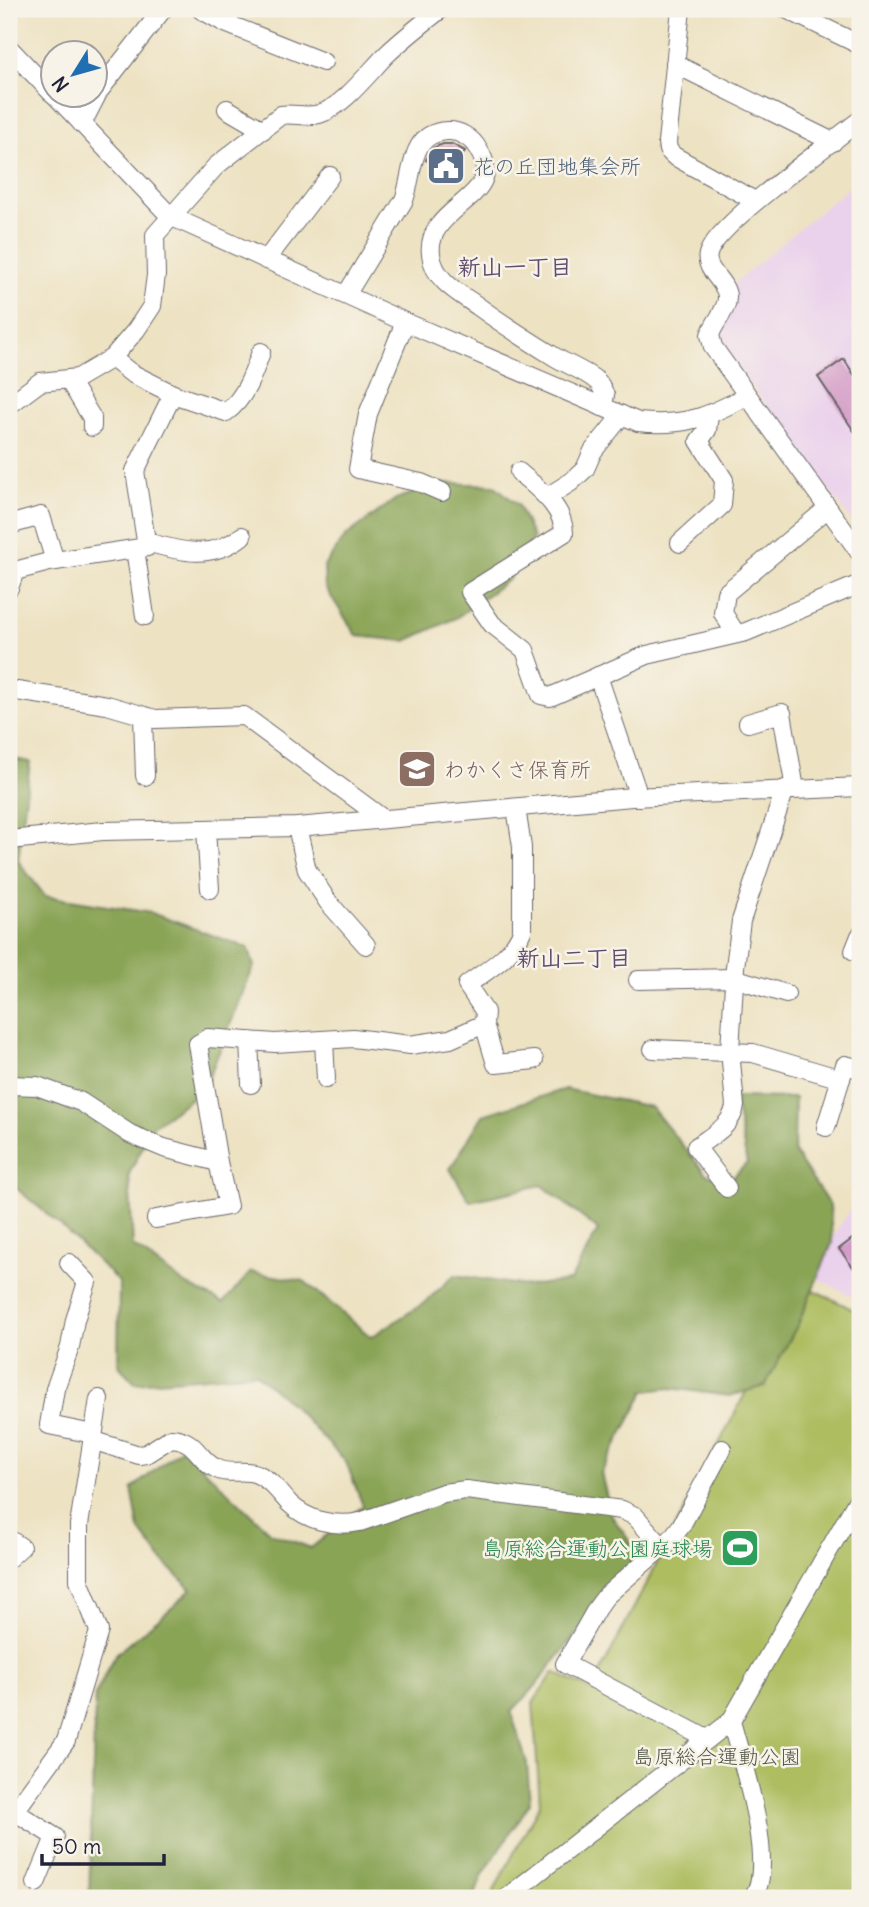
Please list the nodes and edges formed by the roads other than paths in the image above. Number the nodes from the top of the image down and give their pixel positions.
1 (163, 9) edge
2 (200, 9) edge
3 (681, 9) edge
4 (786, 9) edge
5 (435, 11) edge
6 (860, 45) edge
7 (9, 48) edge
8 (323, 62) dead end
9 (675, 64) junction
10 (38, 78) edge
11 (67, 108) edge
12 (227, 109) dead end
13 (860, 120) edge
14 (82, 124) junction
15 (263, 130) junction
16 (833, 142) junction
17 (330, 176) dead end
18 (755, 201) junction
19 (170, 216) junction
20 (266, 260) junction
21 (346, 295) junction
22 (405, 322) junction
23 (261, 352) dead end
24 (112, 358) junction
25 (68, 379) junction
26 (173, 394) junction
27 (747, 396) junction
28 (9, 405) edge
29 (602, 407) junction
30 (622, 415) junction
31 (709, 416) junction
32 (92, 427) dead end
33 (519, 472) dead end
34 (442, 492) dead end
35 (547, 497) junction
36 (828, 508) junction
37 (9, 525) edge
38 (242, 536) dead end
39 (680, 543) dead end
40 (141, 546) junction
41 (860, 553) edge
42 (55, 561) junction
43 (860, 584) edge
44 (9, 588) edge
45 (145, 616) dead end
46 (736, 634) junction
47 (598, 676) junction
48 (9, 692) edge
49 (143, 716) junction
50 (748, 723) dead end
51 (145, 776) dead end
52 (860, 788) edge
53 (790, 789) junction
54 (639, 797) junction
55 (516, 808) junction
56 (382, 818) junction
57 (297, 827) junction
58 (206, 830) junction
59 (9, 840) edge
60 (210, 889) dead end
61 (366, 945) dead end
62 (734, 978) junction
63 (638, 980) dead end
64 (786, 994) dead end
65 (484, 1024) junction
66 (249, 1041) junction
67 (324, 1041) junction
68 (653, 1049) dead end
69 (730, 1050) junction
70 (534, 1060) dead end
71 (860, 1069) edge
72 (326, 1079) dead end
73 (841, 1080) junction
74 (251, 1084) dead end
75 (9, 1085) edge
76 (826, 1127) dead end
77 (218, 1162) junction
78 (727, 1188) dead end
79 (156, 1219) dead end
80 (69, 1263) dead end
81 (99, 1399) dead end
82 (92, 1437) junction
83 (722, 1449) dead end
84 (860, 1496) edge
85 (9, 1539) edge
86 (662, 1547) junction
87 (9, 1558) edge
88 (731, 1721) junction
89 (707, 1739) junction
90 (12, 1809) edge
91 (36, 1883) dead end
92 (506, 1898) edge
93 (752, 1898) edge

1 - 14 street
2 - 8 street
3 - 9 street
4 - 6 street
5 - 15 street
7 - 10 street
9 - 16 street
9 - 18 street
11 - 14 street
12 - 15 street
13 - 16 street
14 - 19 street
15 - 19 street
16 - 18 street
17 - 20 street
18 - 27 street
19 - 20 street
19 - 24 street
20 - 21 street
21 - 22 street
21 - 29 street
22 - 29 street
22 - 34 street
23 - 26 street
24 - 25 street
24 - 26 street
25 - 28 street
25 - 32 street
26 - 40 street
27 - 31 street
27 - 36 street
29 - 30 street
30 - 31 street
30 - 35 street
31 - 39 street
33 - 35 street
35 - 47 street
36 - 41 street
36 - 46 street
37 - 42 street
38 - 40 street
40 - 42 street
40 - 45 street
42 - 44 street
43 - 46 street
46 - 47 street
47 - 54 street
48 - 49 street
49 - 51 street
49 - 56 street
50 - 53 street
52 - 53 street
53 - 54 street
53 - 62 street
54 - 55 street
55 - 56 street
55 - 65 street
56 - 57 street
57 - 58 street
57 - 61 street
58 - 59 street
58 - 60 street
62 - 63 street
62 - 64 street
62 - 69 street
65 - 67 street
65 - 70 street
66 - 67 street
66 - 74 street
66 - 77 street
67 - 72 street
68 - 69 street
69 - 73 street
69 - 78 street
71 - 73 street
73 - 76 street
75 - 77 street
77 - 79 street
80 - 82 street
81 - 82 street
82 - 86 street
82 - 90 street
83 - 86 street
84 - 88 street
85 - 87 street
86 - 89 street
88 - 89 street
88 - 93 street
89 - 92 street
90 - 91 street

